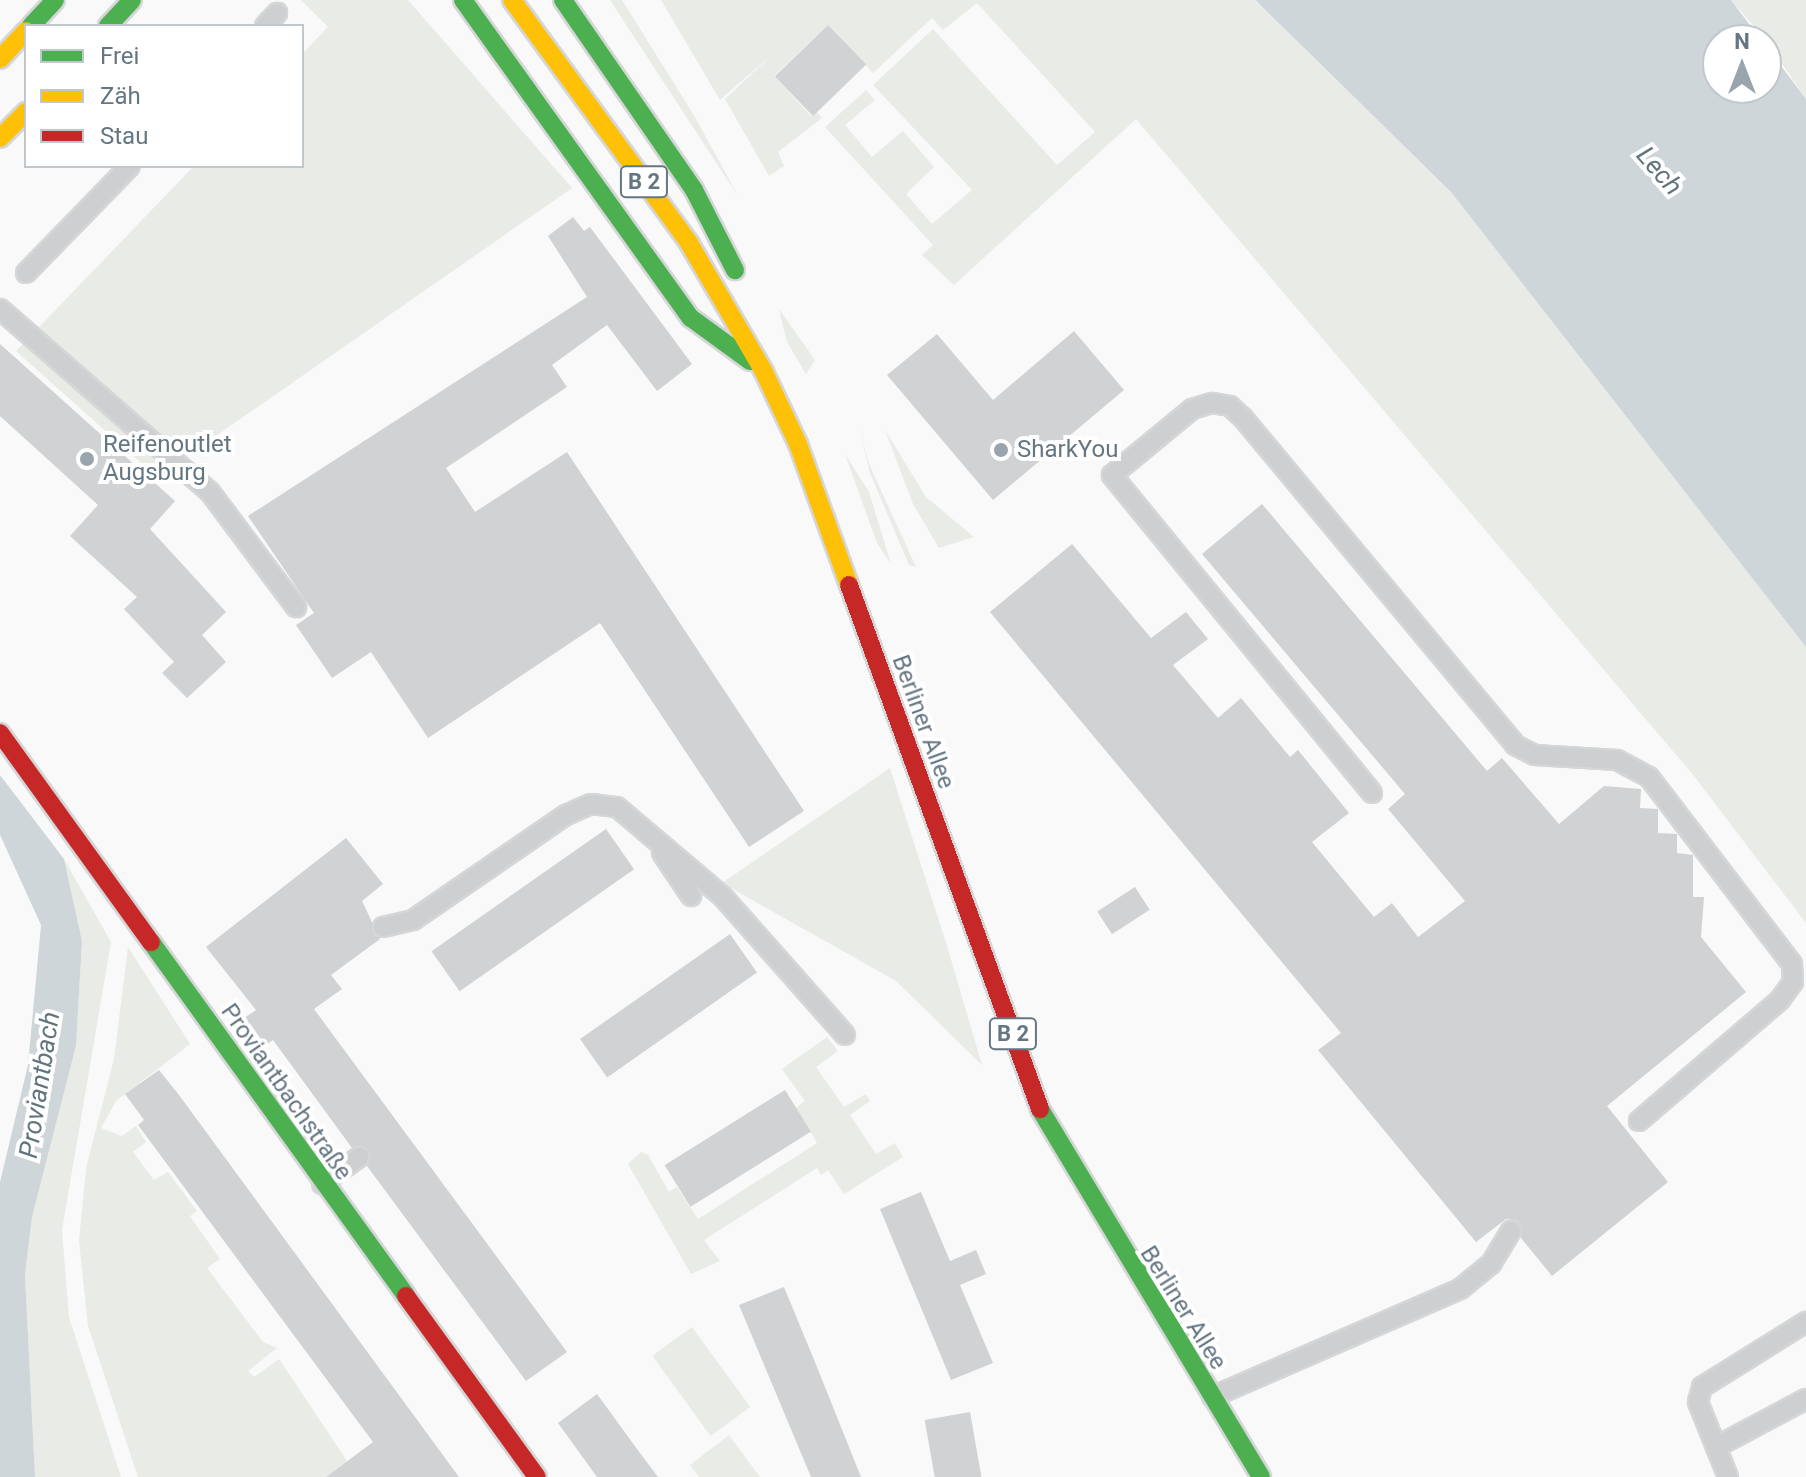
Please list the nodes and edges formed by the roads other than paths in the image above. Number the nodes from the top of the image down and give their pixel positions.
1 (55, 0) edge
2 (132, 0) edge
3 (463, 0) edge
4 (512, 0) edge
5 (563, 0) edge
6 (33, 24) edge
7 (110, 24) edge
8 (24, 33) edge
9 (0, 59) edge
10 (24, 114) edge
11 (0, 138) edge
12 (128, 168) edge
13 (26, 273) dead end
14 (743, 285) dead end
15 (0, 309) edge
16 (753, 313) dead end
17 (764, 372) junction
18 (296, 607) dead end
19 (0, 733) edge
20 (1372, 793) dead end
21 (647, 831) junction
22 (691, 896) dead end
23 (383, 927) dead end
24 (845, 1035) dead end
25 (244, 1038) dead end
26 (226, 1051) junction
27 (1639, 1121) dead end
28 (359, 1157) dead end
29 (322, 1184) junction
30 (1511, 1231) dead end
31 (1806, 1322) edge
32 (1211, 1398) junction
33 (1806, 1399) edge
34 (1716, 1447) junction
35 (537, 1477) edge
36 (1261, 1477) edge
37 (1728, 1477) edge

1 - 6 main road
2 - 7 main road
3 - 17 main road
4 - 17 main road, Berliner Allee / B 2
5 - 14 main road
8 - 9 main road
10 - 11 main road
12 - 13 lane
15 - 18 lane
16 - 17 main road
17 - 32 main road, Berliner Allee / B 2
19 - 26 main road, Proviantbachstraße
20 - 27 lane
21 - 22 lane
21 - 23 lane
21 - 24 lane
25 - 26 lane
26 - 29 main road, Proviantbachstraße
28 - 29 lane
29 - 35 main road, Proviantbachstraße
30 - 32 lane
31 - 34 lane
32 - 36 main road, Berliner Allee / B 2
33 - 34 lane
34 - 37 lane

